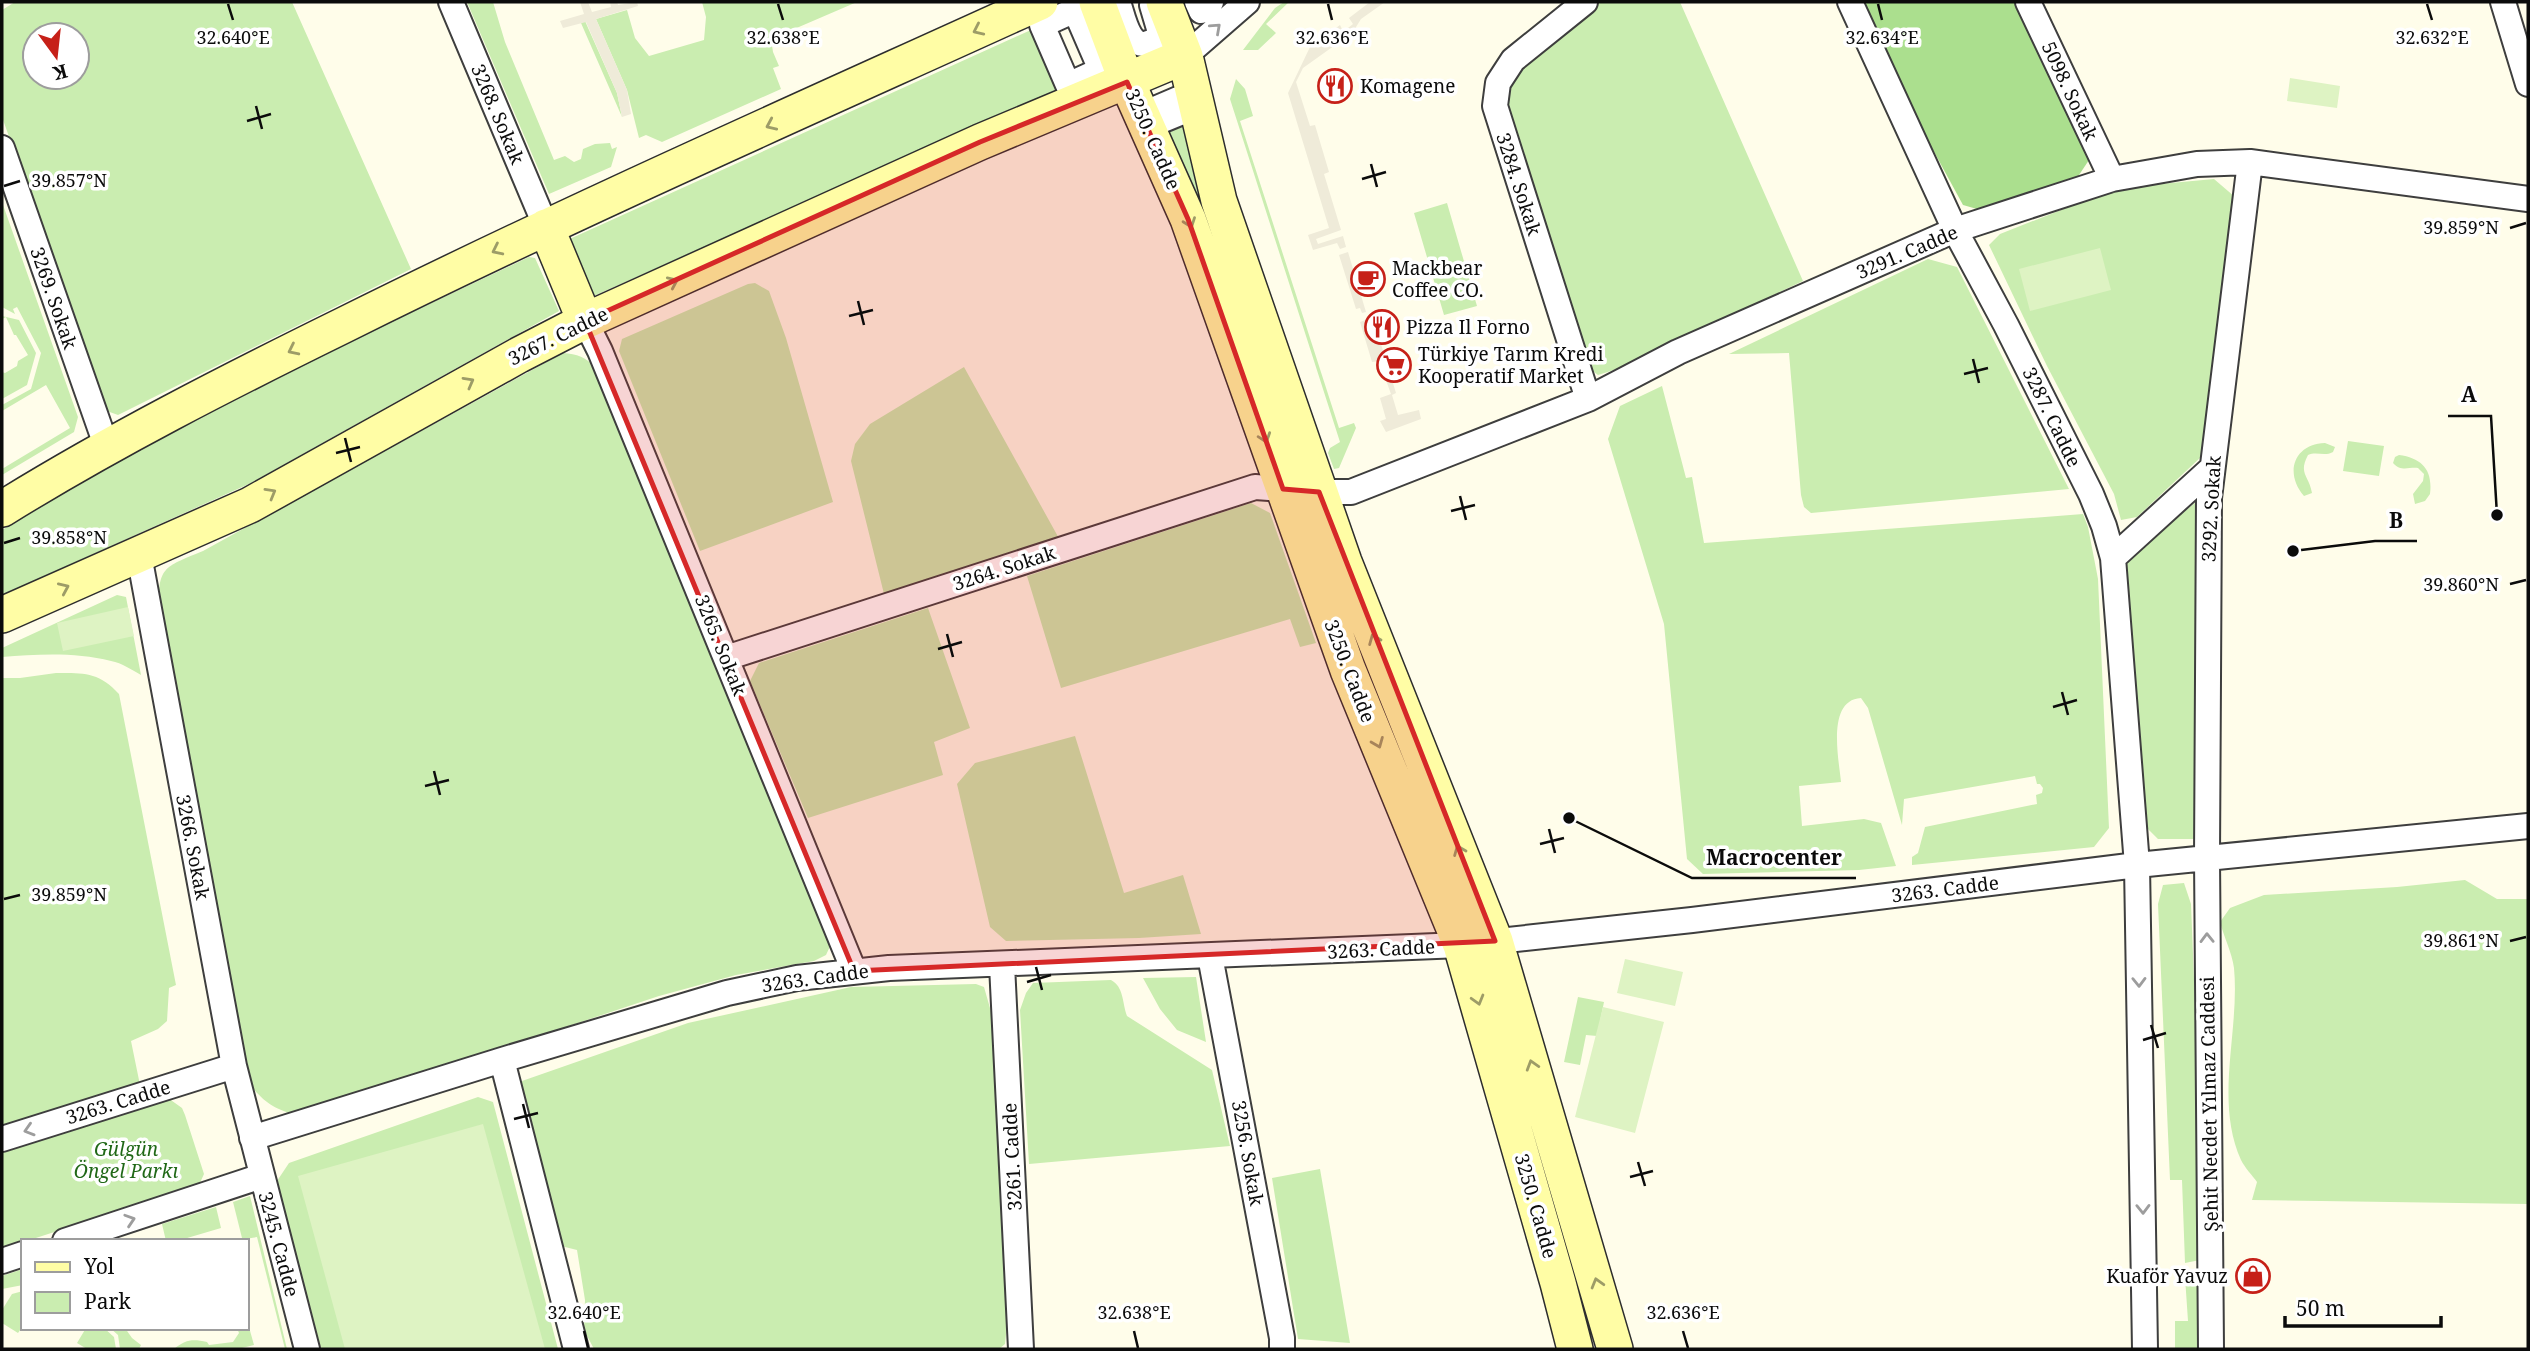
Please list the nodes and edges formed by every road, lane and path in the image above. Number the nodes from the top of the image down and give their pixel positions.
1 (451, 2) edge
2 (1040, 2) edge
3 (1097, 2) edge
4 (1118, 2) edge
5 (1151, 2) edge
6 (1164, 2) edge
7 (1197, 2) edge
8 (1211, 2) edge
9 (1247, 2) edge
10 (1585, 2) edge
11 (1850, 2) edge
12 (2028, 2) edge
13 (2503, 2) edge
14 (1185, 56) junction
15 (1114, 76) junction
16 (2528, 84) edge
17 (2, 148) edge
18 (2250, 162) junction
19 (2112, 179) junction
20 (2528, 199) edge
21 (546, 227) junction
22 (1955, 230) junction
23 (585, 321) junction
24 (1588, 399) junction
25 (107, 448) junction
26 (2212, 468) junction
27 (1283, 489) junction
28 (1319, 492) junction
29 (2, 509) edge
30 (139, 555) junction
31 (2112, 558) junction
32 (2, 615) edge
33 (726, 659) junction
34 (2528, 827) edge
35 (2207, 858) junction
36 (2137, 865) junction
37 (1478, 943) junction
38 (1210, 957) junction
39 (1002, 965) junction
40 (855, 971) junction
41 (502, 1060) junction
42 (234, 1066) junction
43 (252, 1138) junction
44 (2, 1139) edge
45 (262, 1176) junction
46 (71, 1239) edge
47 (21, 1255) edge
48 (2, 1261) edge
49 (307, 1349) edge
50 (576, 1349) edge
51 (1021, 1349) edge
52 (1282, 1349) edge
53 (1575, 1349) edge
54 (1615, 1349) edge
55 (2145, 1349) edge
56 (2211, 1349) edge

1 - 21 street, 3268. Sokak
2 -> 21 street
3 - 15 street, 3250. Cadde
4 - 5 street
6 - 14 street, 3250. Cadde
7 - 8 street
14 -> 9 street
10 - 24 street, 3284. Sokak
11 - 22 street, 3287. Cadde
12 - 19 street, 5098. Sokak
13 - 16 street
14 - 15 street, 3267. Cadde
14 - 28 street, 3250. Cadde
23 -> 15 street, 3267. Cadde
15 -> 27 street, 3250. Cadde
17 - 25 street, 3269. Sokak
18 - 19 street, 3291. Cadde
18 - 20 street, 3291. Cadde
18 - 26 street, 3292. Sokak
19 - 22 street, 3291. Cadde
21 - 23 street
21 -> 25 street
22 - 24 street, 3291. Cadde
22 - 31 street, 3287. Cadde
30 -> 23 street, 3267. Cadde
23 - 33 street, 3265. Sokak
24 - 28 street, 3291. Cadde
25 - 29 street
26 - 31 street
26 - 35 street, 3292. Sokak
27 - 28 street
27 - 33 street, 3264. Sokak
27 -> 37 street, 3250. Cadde
37 -> 28 street, 3250. Cadde
32 -> 30 street, 3267. Cadde
30 - 42 street, 3266. Sokak
31 - 36 street, 3287. Cadde
33 - 40 street, 3265. Sokak
34 - 35 street, 3263. Cadde
35 - 36 street, 3263. Cadde
56 -> 35 street, Şehit Necdet Yılmaz Caddesi
36 - 37 street, 3263. Cadde
36 -> 55 street
37 - 38 street, 3263. Cadde
37 -> 53 street, 3250. Cadde
54 -> 37 street, 3250. Cadde
38 - 39 street, 3263. Cadde
38 - 52 street, 3256. Sokak
39 - 40 street, 3263. Cadde
39 - 51 street, 3261. Cadde
40 - 41 street, 3263. Cadde
41 - 43 street, 3263. Cadde
41 - 50 street
42 - 43 street, 3266. Sokak
42 -> 44 street, 3263. Cadde
43 - 45 street, 3245. Cadde
46 -> 45 street
45 - 49 street, 3245. Cadde
47 - 48 street

